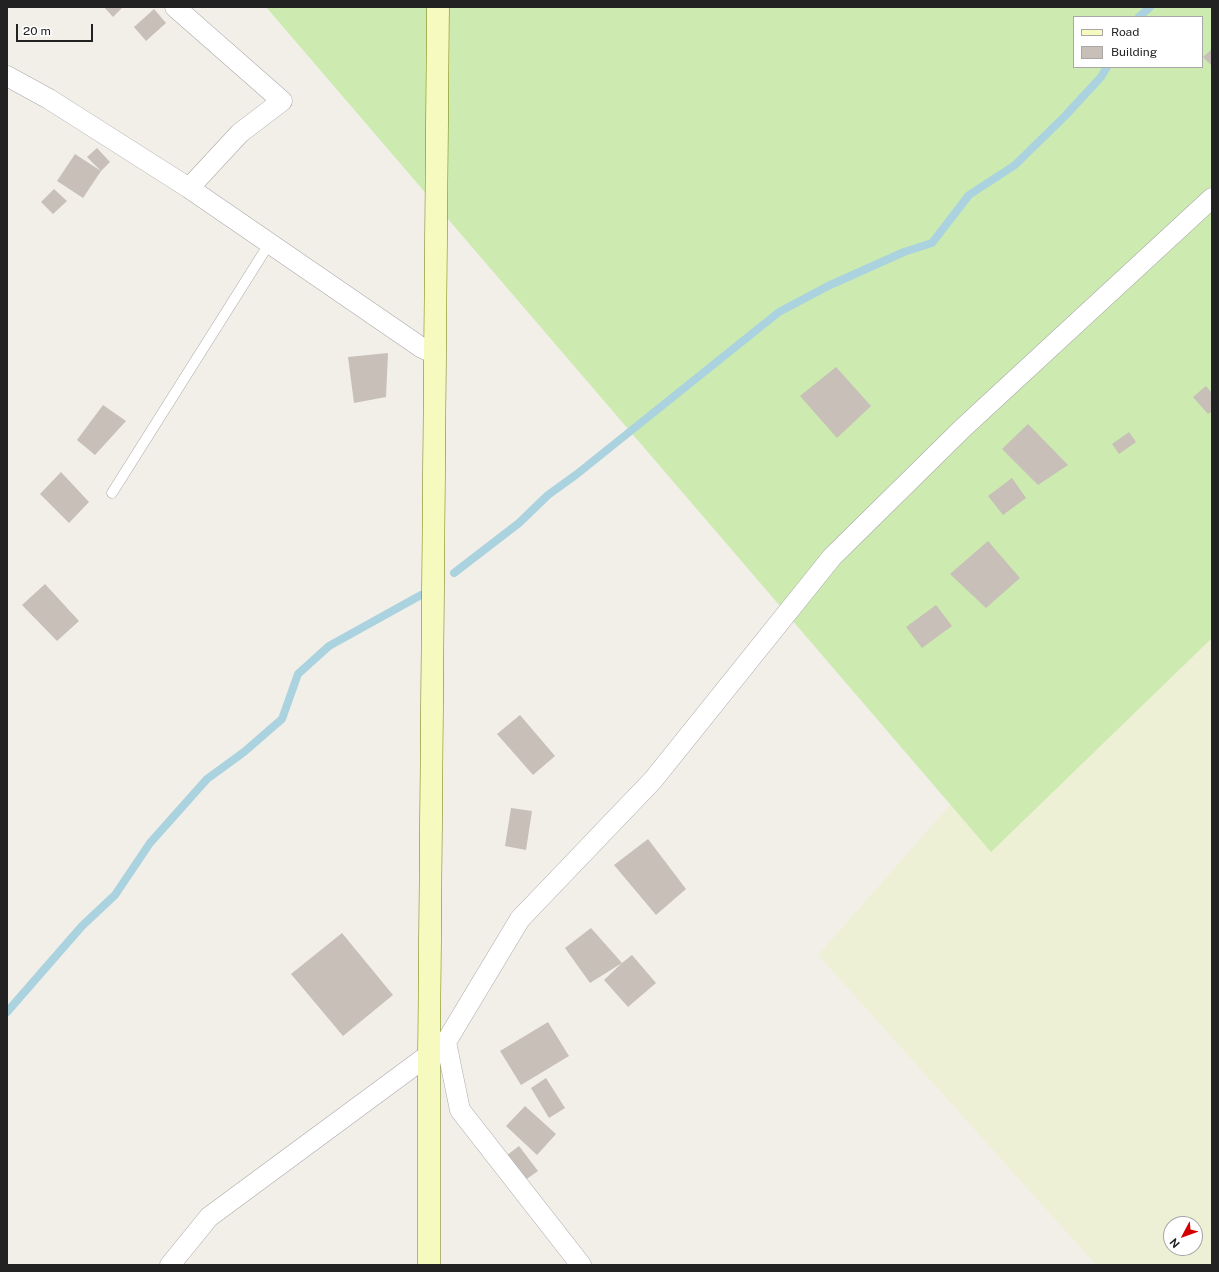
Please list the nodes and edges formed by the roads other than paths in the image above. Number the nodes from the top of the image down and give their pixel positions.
1 (175, 7) edge
2 (438, 7) edge
3 (7, 76) edge
4 (189, 188) junction
5 (1212, 198) edge
6 (269, 244) junction
7 (435, 354) junction
8 (112, 493) dead end
9 (446, 1042) junction
10 (429, 1056) junction
11 (170, 1265) edge
12 (430, 1265) edge
13 (582, 1265) edge

1 - 4 street
2 - 7 street
3 - 4 street
4 - 6 street
5 - 9 street
6 - 7 street
6 - 8 lane
7 - 10 street
9 - 10 street
9 - 13 street
10 - 11 street
10 - 12 street

